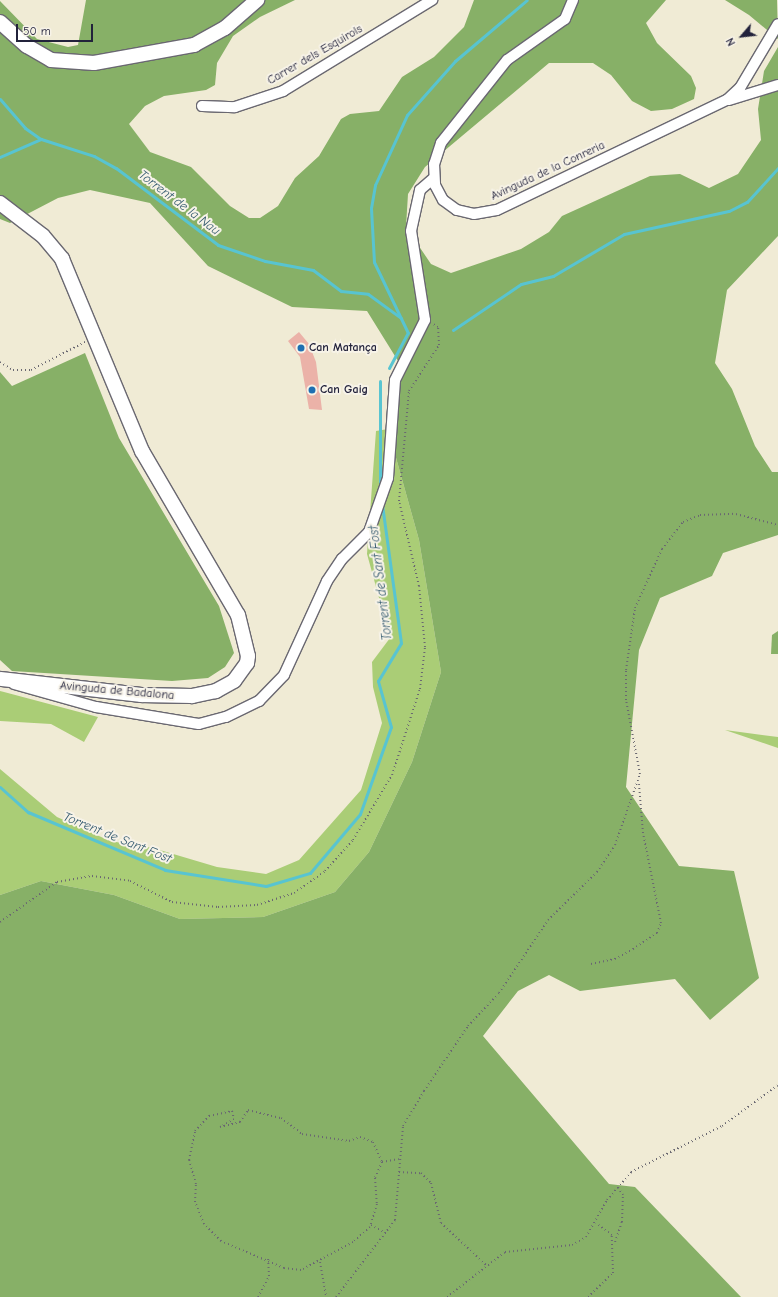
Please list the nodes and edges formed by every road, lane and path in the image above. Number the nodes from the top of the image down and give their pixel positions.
1 (257, 0) edge
2 (432, 0) edge
3 (573, 0) edge
4 (0, 22) edge
5 (778, 24) edge
6 (778, 84) edge
7 (728, 100) junction
8 (202, 106) dead end
9 (434, 178) junction
10 (0, 203) edge
11 (425, 320) junction
12 (95, 337) junction
13 (0, 362) edge
14 (778, 525) edge
15 (5, 680) edge
16 (638, 783) junction
17 (0, 922) edge
18 (591, 964) dead end
19 (778, 1084) edge
20 (399, 1159) junction
21 (382, 1162) junction
22 (399, 1172) junction
23 (617, 1186) junction
24 (596, 1223) junction
25 (371, 1225) junction
26 (387, 1234) junction
27 (614, 1243) junction
28 (268, 1259) junction
29 (320, 1262) junction
30 (486, 1265) junction
31 (258, 1297) edge
32 (326, 1297) edge
33 (336, 1297) edge
34 (447, 1297) edge
35 (588, 1297) edge

1 - 4 street
2 - 8 street, Carrer dels Esquirols
3 - 9 street, Avinguda de la Conreria
5 - 7 street, Avinguda de la Conreria
6 - 7 street
7 - 9 street, Avinguda de la Conreria
9 - 11 street
10 - 12 street
11 - 15 street
11 - 17 path
12 - 13 path
12 - 15 street, Avinguda de Badalona
14 - 16 path
16 - 18 path
16 - 20 path
19 - 23 path
20 - 21 path
20 - 22 path
21 - 25 path
21 - 28 path
22 - 26 path
22 - 30 path
23 - 24 path
23 - 27 path
24 - 27 path
24 - 30 path
25 - 26 path
25 - 29 path
26 - 33 path
27 - 35 path
28 - 29 path
28 - 31 path
29 - 32 path
30 - 34 path

